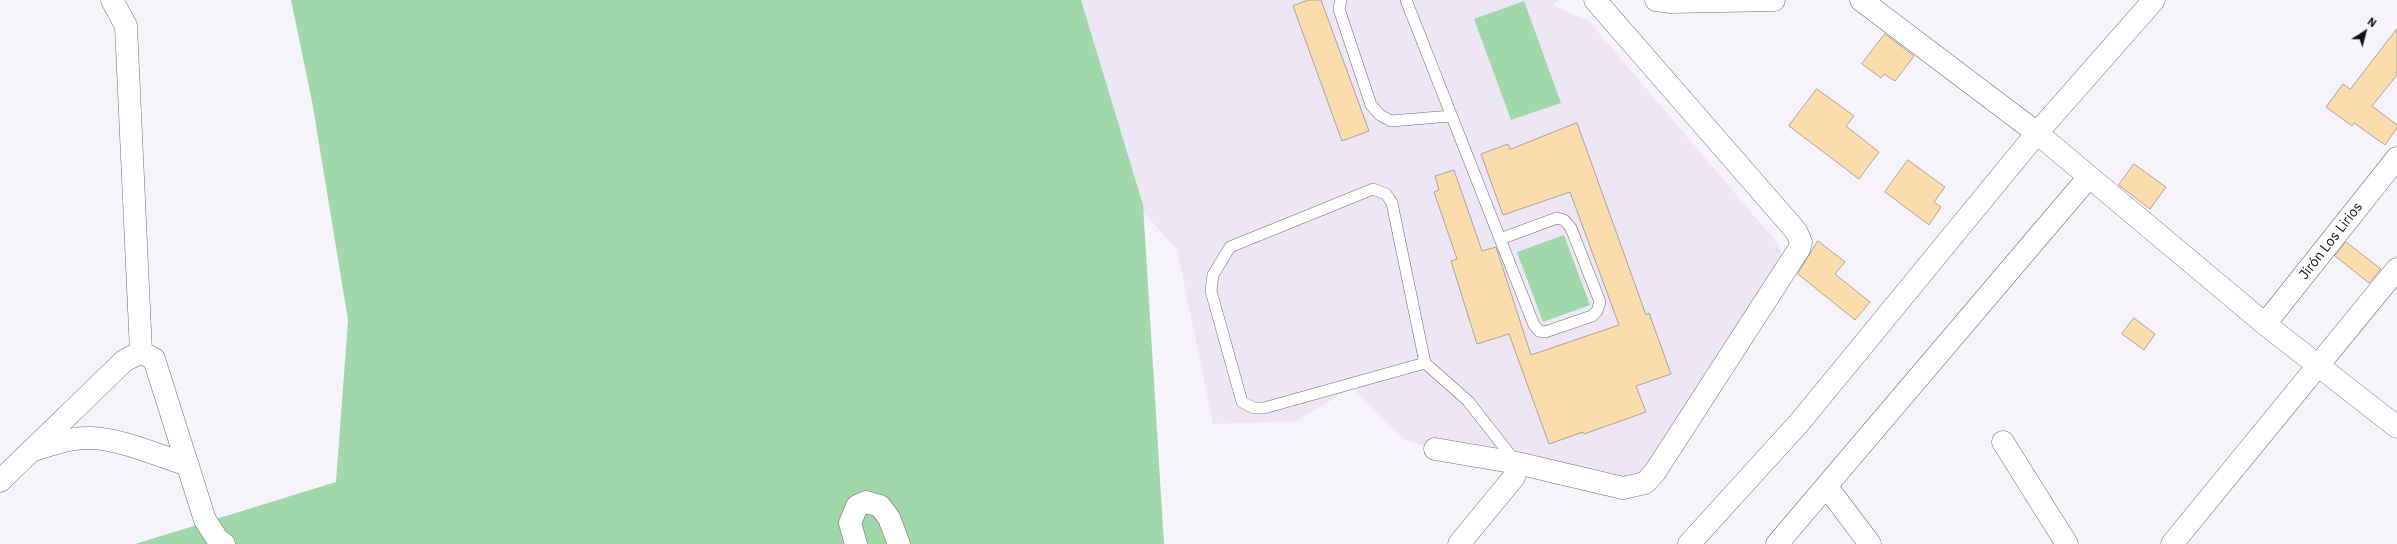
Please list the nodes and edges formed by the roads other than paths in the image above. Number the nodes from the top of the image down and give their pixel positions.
1 (112, 0) edge
2 (1341, 0) edge
3 (1406, 0) edge
4 (1595, 0) edge
5 (1774, 0) edge
6 (1861, 0) edge
7 (2154, 0) edge
8 (1666, 1) edge
9 (1451, 116) junction
10 (2037, 133) junction
11 (2397, 158) edge
12 (2088, 178) junction
13 (1500, 239) junction
14 (2397, 269) edge
15 (2265, 324) junction
16 (141, 352) junction
17 (1425, 363) junction
18 (2318, 366) junction
19 (2397, 427) edge
20 (2002, 442) dead end
21 (1436, 449) dead end
22 (31, 451) junction
23 (1517, 463) junction
24 (188, 465) junction
25 (0, 480) edge
26 (1827, 486) junction
27 (224, 544) edge
28 (856, 544) edge
29 (899, 544) edge
30 (1460, 544) edge
31 (1689, 544) edge
32 (1777, 544) edge
33 (1870, 544) edge
34 (2067, 544) edge
35 (2172, 544) edge

1 - 16 street
2 - 9 lane
3 - 9 lane
4 - 23 street
5 - 8 street
6 - 10 street
7 - 10 street
9 - 13 lane
10 - 12 street
10 - 31 street
11 - 15 street, Jirón Los Lirios
12 - 15 street
12 - 26 street
13 - 13 lane
14 - 18 street
15 - 18 street
16 - 22 street
16 - 24 street
17 - 17 lane
17 - 23 lane
18 - 19 street
18 - 35 street
20 - 34 street
21 - 23 street
22 - 24 street
22 - 25 street
23 - 30 street
24 - 27 street
26 - 32 street
26 - 33 street
28 - 29 street

